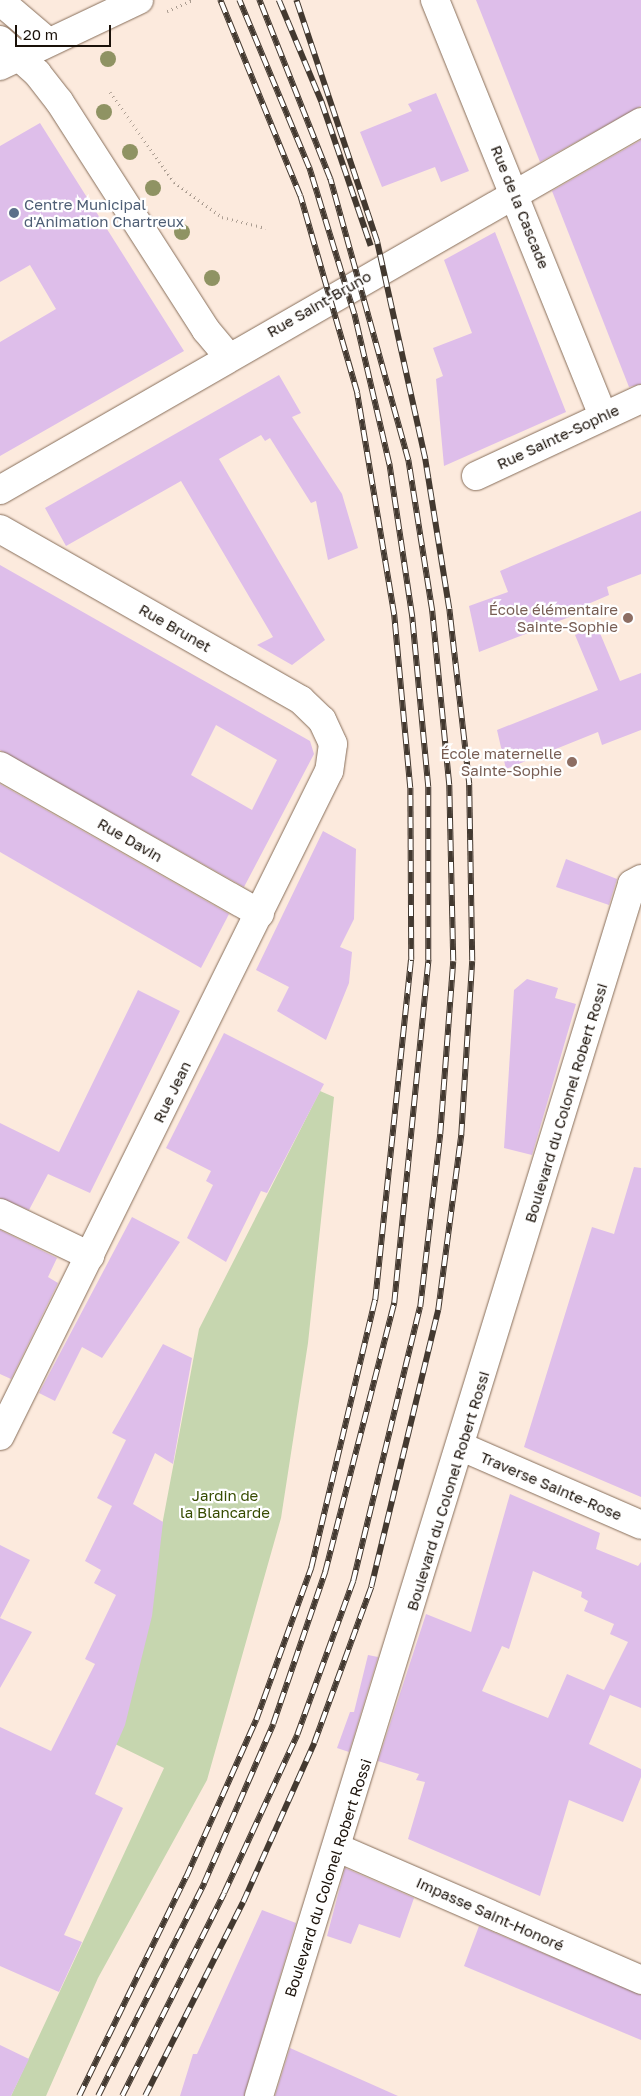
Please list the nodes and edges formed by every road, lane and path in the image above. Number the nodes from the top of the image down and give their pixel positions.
1 (139, 0) edge
2 (435, 0) edge
3 (0, 1) edge
4 (46, 40) junction
5 (6, 54) edge
6 (110, 92) dead end
7 (641, 122) edge
8 (515, 193) junction
9 (266, 228) dead end
10 (228, 356) junction
11 (641, 399) edge
12 (603, 416) junction
13 (476, 476) dead end
14 (0, 490) edge
15 (0, 529) edge
16 (332, 744) joint
17 (0, 766) edge
18 (637, 882) edge
19 (260, 914) junction
20 (0, 1213) edge
21 (90, 1256) junction
22 (0, 1436) edge
23 (462, 1447) junction
24 (641, 1525) edge
25 (338, 1848) junction
26 (641, 1980) edge
27 (259, 2096) edge

1 - 4 street
2 - 8 street, Rue de la Cascade
3 - 4 street
4 - 5 street
5 - 10 street
6 - 9 path
7 - 8 street, Rue Saint-Bruno
8 - 10 street, Rue Saint-Bruno
8 - 12 street, Rue de la Cascade
10 - 14 street, Rue Saint-Bruno
11 - 12 street, Rue Sainte-Sophie
12 - 13 street, Rue Sainte-Sophie
15 - 16 street, Rue Brunet
16 - 19 street, Rue Jean
17 - 19 street, Rue Davin
18 - 23 street, Boulevard du Colonel Robert Rossi
19 - 21 street, Rue Jean
20 - 21 street
21 - 22 street, Rue Jean
23 - 24 street, Traverse Sainte-Rose
23 - 25 street, Boulevard du Colonel Robert Rossi
25 - 26 street, Impasse Saint-Honoré
25 - 27 street, Boulevard du Colonel Robert Rossi

